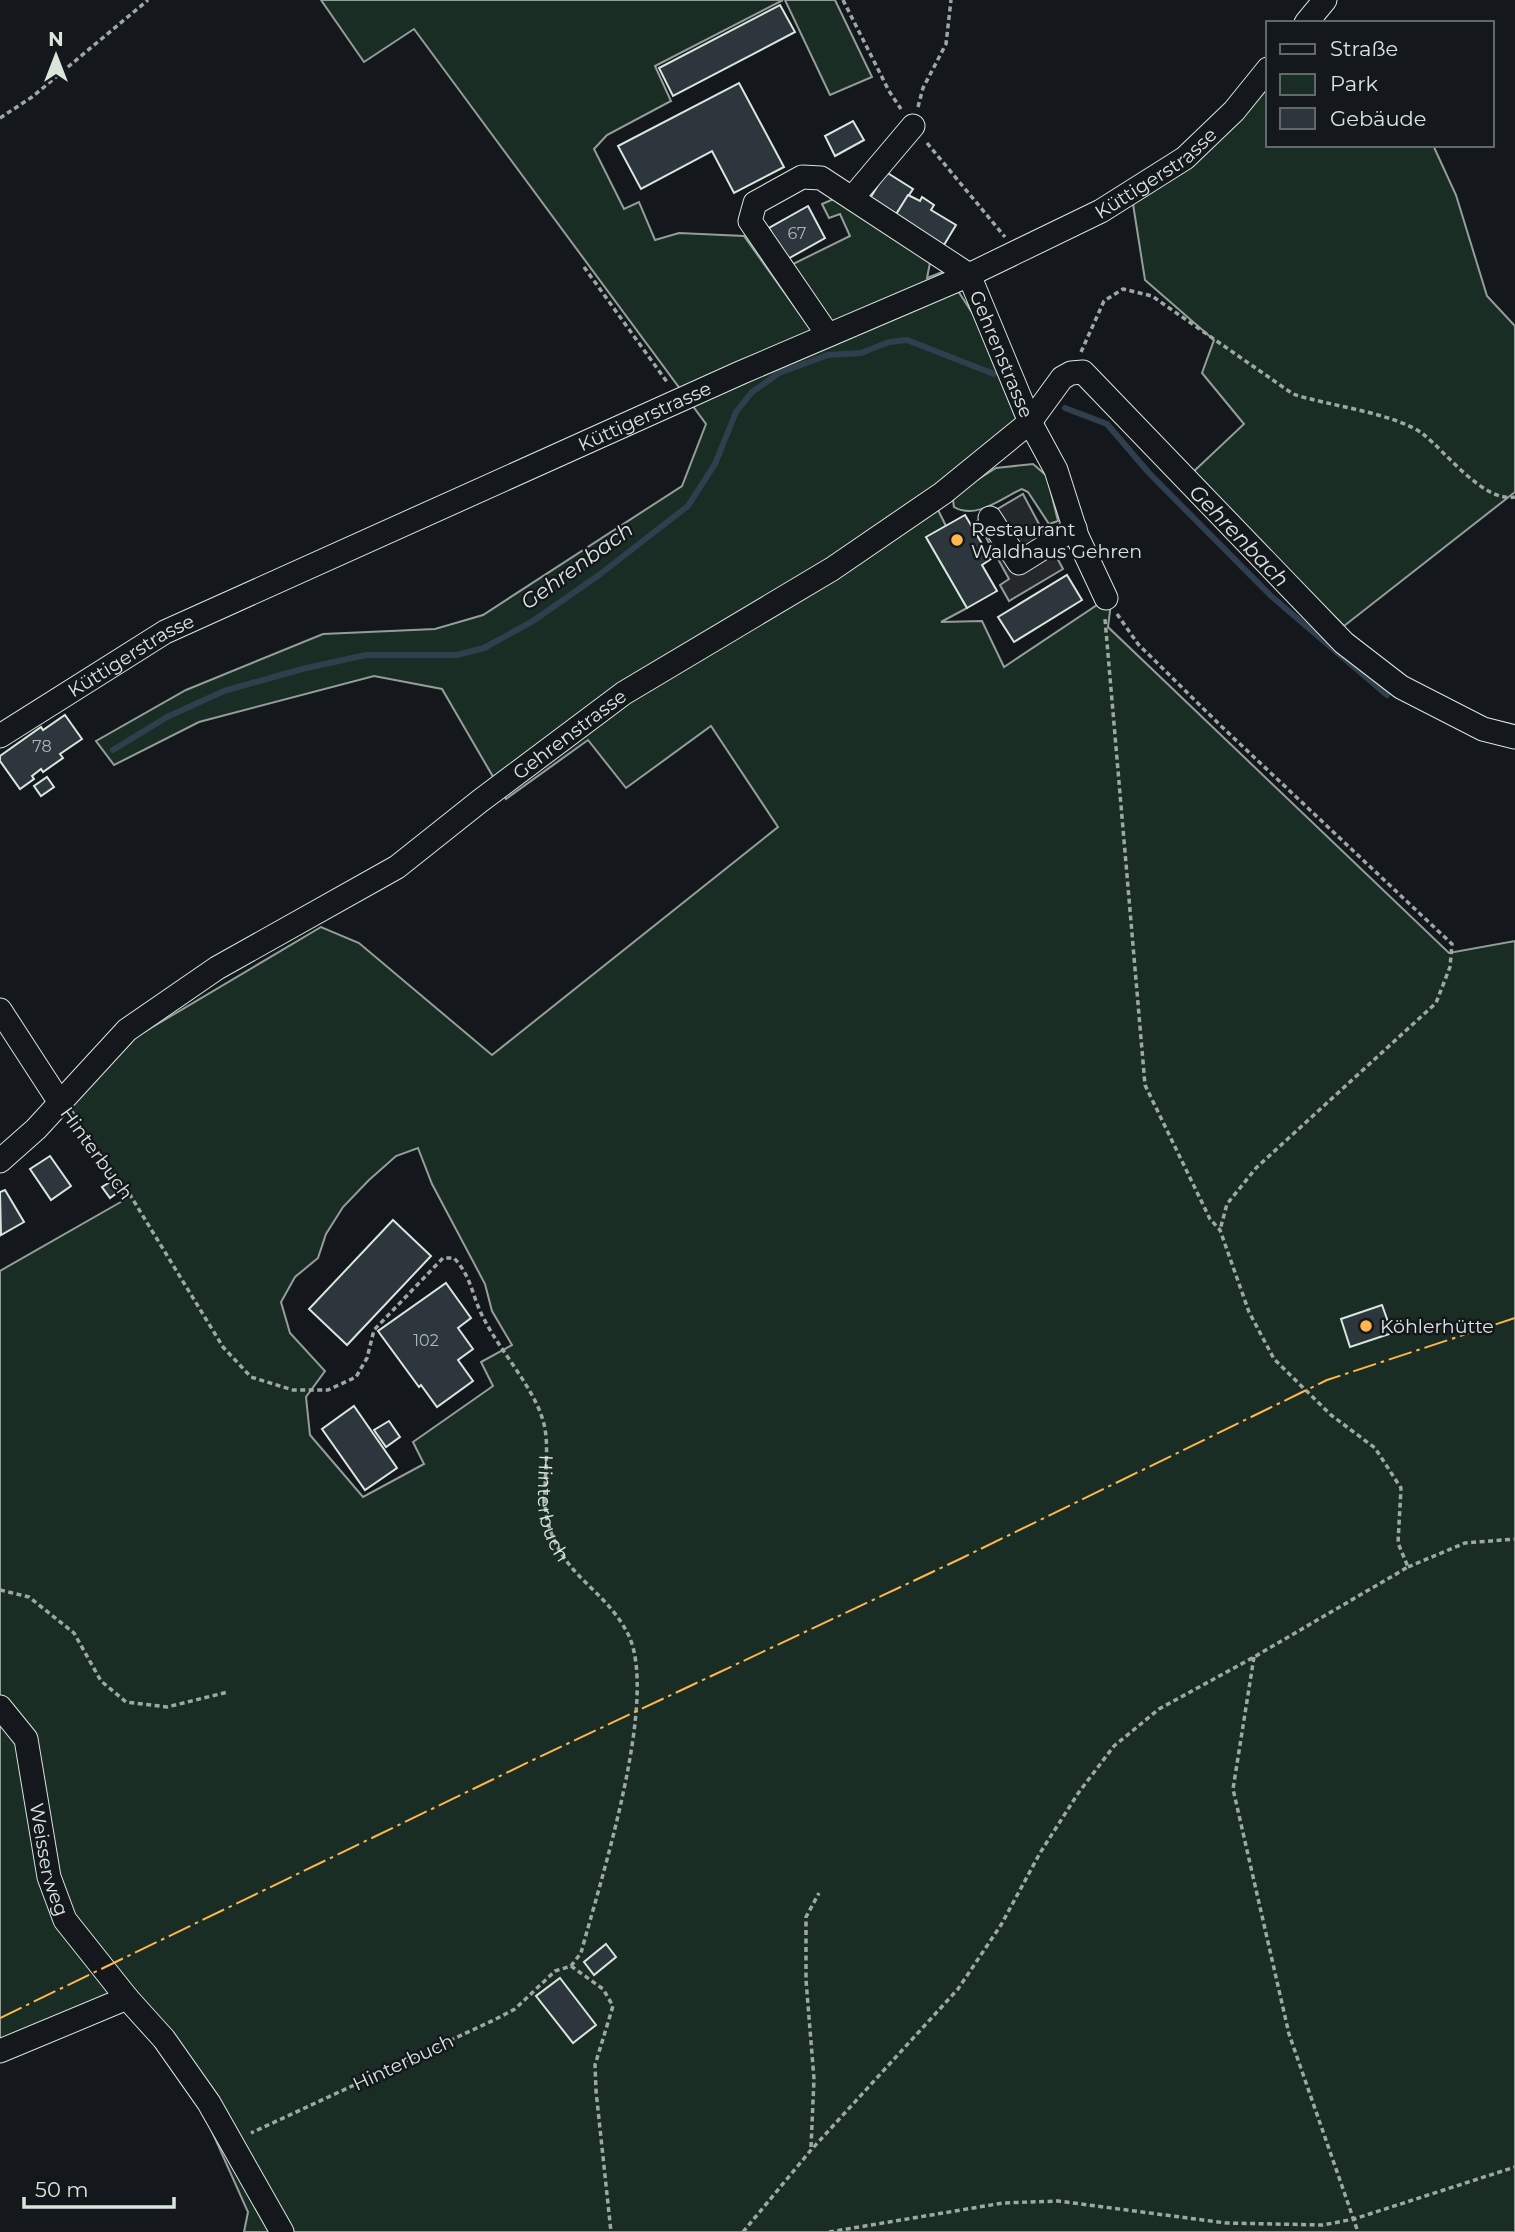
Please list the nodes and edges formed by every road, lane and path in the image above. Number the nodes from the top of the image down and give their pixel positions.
1 (148, 0) edge
2 (951, 0) edge
3 (1325, 0) edge
4 (1308, 21) edge
5 (1266, 71) edge
6 (0, 118) edge
7 (914, 126) joint
8 (853, 197) junction
9 (584, 267) dead end
10 (969, 275) junction
11 (828, 335) junction
12 (1071, 373) junction
13 (681, 400) junction
14 (1030, 422) junction
15 (1515, 497) edge
16 (990, 518) dead end
17 (1074, 528) junction
18 (1106, 598) junction
19 (0, 736) edge
20 (1515, 737) edge
21 (0, 1010) edge
22 (60, 1101) junction
23 (0, 1161) edge
24 (1220, 1230) junction
25 (1515, 1539) edge
26 (1408, 1567) junction
27 (0, 1590) edge
28 (1254, 1657) junction
29 (228, 1692) dead end
30 (0, 1707) edge
31 (819, 1893) dead end
32 (571, 1966) junction
33 (127, 1998) junction
34 (0, 2051) edge
35 (230, 2142) junction
36 (811, 2150) junction
37 (1515, 2167) edge
38 (1354, 2218) junction
39 (282, 2232) edge
40 (611, 2232) edge
41 (743, 2232) edge
42 (829, 2232) edge
43 (1357, 2232) edge

1 - 6 path
2 - 7 path
3 - 4 street
5 - 10 street, Küttigerstrasse
7 - 8 street
8 - 10 street
8 - 11 street
9 - 13 path
10 - 11 street, Küttigerstrasse
10 - 14 street, Gehrenstrasse
11 - 13 street, Küttigerstrasse
12 - 14 street
12 - 15 path
12 - 20 street
13 - 19 street, Küttigerstrasse
14 - 17 street
14 - 22 street, Gehrenstrasse
16 - 17 street
17 - 18 street
18 - 24 path
18 - 24 path
21 - 22 street
22 - 23 street, Gehrenstrasse
22 - 32 path, Hinterbuch
24 - 26 path
25 - 26 path
26 - 28 path
27 - 29 path
28 - 36 path
28 - 38 path
30 - 33 street, Weisserweg
31 - 36 path
32 - 35 path, Hinterbuch
32 - 40 path
33 - 34 street
33 - 35 street
35 - 39 street
36 - 41 path
37 - 38 path
38 - 42 path
38 - 43 path

